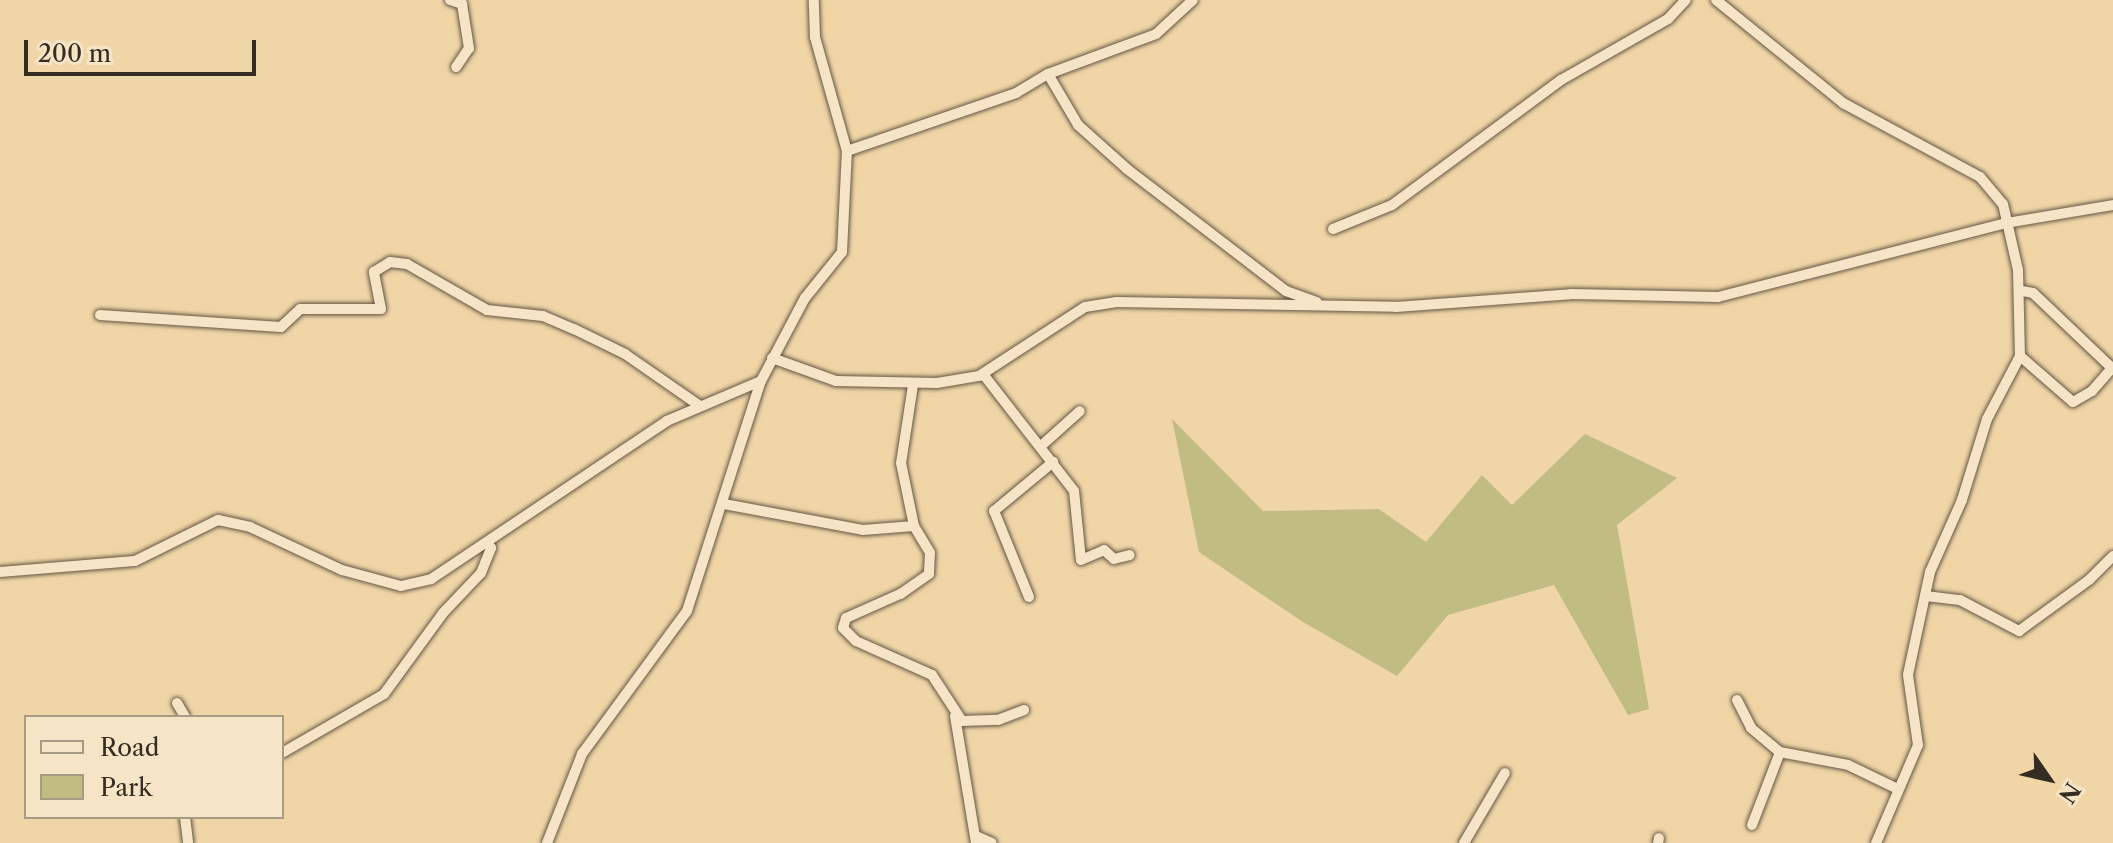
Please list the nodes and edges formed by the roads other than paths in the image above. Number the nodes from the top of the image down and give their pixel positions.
1 (450, 0) edge
2 (814, 0) edge
3 (1193, 0) edge
4 (1686, 0) edge
5 (1716, 0) edge
6 (456, 67) dead end
7 (1048, 74) junction
8 (847, 151) junction
9 (2113, 205) edge
10 (2006, 223) junction
11 (1333, 229) dead end
12 (2022, 291) junction
13 (1331, 307) junction
14 (100, 315) dead end
15 (2020, 356) junction
16 (772, 358) junction
17 (2112, 368) edge
18 (983, 374) junction
19 (761, 381) junction
20 (913, 385) junction
21 (700, 406) junction
22 (1080, 411) dead end
23 (1041, 446) junction
24 (1053, 462) junction
25 (724, 504) junction
26 (914, 526) junction
27 (488, 544) junction
28 (1130, 555) dead end
29 (2113, 556) edge
30 (0, 572) edge
31 (1926, 596) junction
32 (1029, 597) dead end
33 (1737, 700) dead end
34 (177, 703) dead end
35 (1024, 710) dead end
36 (184, 715) edge
37 (955, 716) junction
38 (284, 752) edge
39 (1780, 752) junction
40 (1505, 773) dead end
41 (1896, 788) junction
42 (185, 819) edge
43 (1752, 825) dead end
44 (976, 840) edge
45 (188, 843) edge
46 (547, 843) edge
47 (992, 843) edge
48 (1464, 843) edge
49 (1876, 843) edge

1 - 6 street
2 - 8 street
3 - 7 street
4 - 11 street
5 - 10 street
7 - 8 street
7 - 13 street
8 - 16 street
9 - 10 street
10 - 12 street
10 - 13 street
12 - 15 street
12 - 17 street
13 - 18 street
14 - 21 street
15 - 17 street
15 - 31 street
16 - 19 street
16 - 20 street
18 - 20 street
18 - 23 street
19 - 21 street
19 - 25 street
20 - 26 street
21 - 27 street
22 - 23 street
23 - 24 street
24 - 28 street
24 - 32 street
25 - 26 street
25 - 46 street
26 - 37 street
27 - 30 street
27 - 38 street
29 - 31 street
31 - 41 street
33 - 39 street
34 - 36 street
35 - 37 street
37 - 44 street
39 - 41 street
39 - 43 street
40 - 48 street
41 - 49 street
42 - 45 street
44 - 47 street

